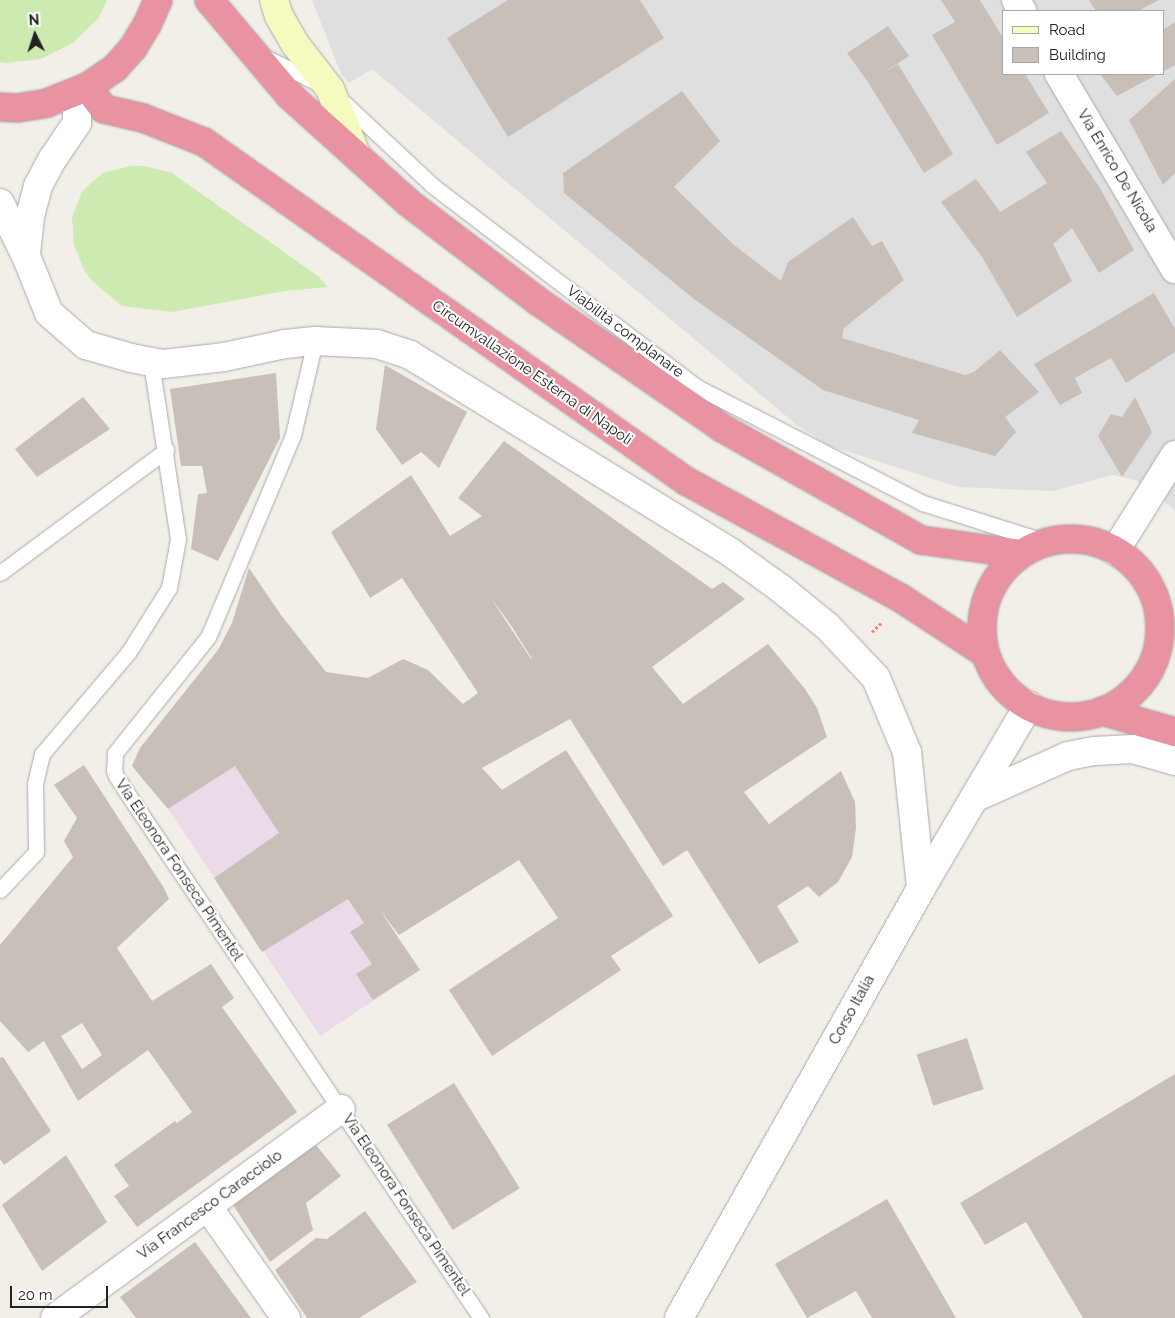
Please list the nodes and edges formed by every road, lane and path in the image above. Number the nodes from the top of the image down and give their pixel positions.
1 (158, 0) edge
2 (209, 0) edge
3 (274, 0) edge
4 (248, 48) junction
5 (1060, 75) edge
6 (330, 89) junction
7 (82, 90) junction
8 (0, 107) edge
9 (356, 154) junction
10 (0, 203) edge
11 (26, 256) junction
12 (1175, 269) edge
13 (315, 341) junction
14 (151, 362) junction
15 (166, 450) junction
16 (1175, 456) edge
17 (1046, 542) junction
18 (1115, 551) junction
19 (1020, 554) junction
20 (0, 573) edge
21 (1167, 619) edge
22 (985, 653) junction
23 (1029, 705) junction
24 (1102, 712) junction
25 (1175, 732) edge
26 (1175, 761) edge
27 (974, 798) junction
28 (921, 888) junction
29 (0, 890) edge
30 (341, 1109) junction
31 (208, 1207) junction
32 (55, 1318) edge
33 (286, 1318) edge
34 (482, 1318) edge
35 (679, 1318) edge

1 - 7 highway
2 - 4 highway
3 - 6 street
4 - 6 lane, Viabilità complanare
4 - 9 highway
5 - 12 street, Via Enrico De Nicola
6 - 9 street
6 - 17 lane, Viabilità complanare
7 - 8 highway
7 - 11 street
7 - 22 highway, Circumvallazione Esterna di Napoli
9 - 19 highway
10 - 11 street
11 - 14 street
13 - 14 street
13 - 28 street
13 - 30 lane, Via Eleonora Fonseca Pimentel
14 - 15 lane
15 - 20 lane
15 - 29 lane
16 - 18 street
17 - 18 highway
17 - 19 highway
18 - 21 highway
19 - 22 highway
21 - 24 highway
22 - 23 highway
23 - 24 highway
23 - 27 street, Corso Italia
24 - 25 highway
26 - 27 street
27 - 28 street, Corso Italia
28 - 35 street, Corso Italia
30 - 31 street, Via Francesco Caracciolo
30 - 34 lane, Via Eleonora Fonseca Pimentel
31 - 32 street, Via Francesco Caracciolo
31 - 33 street

